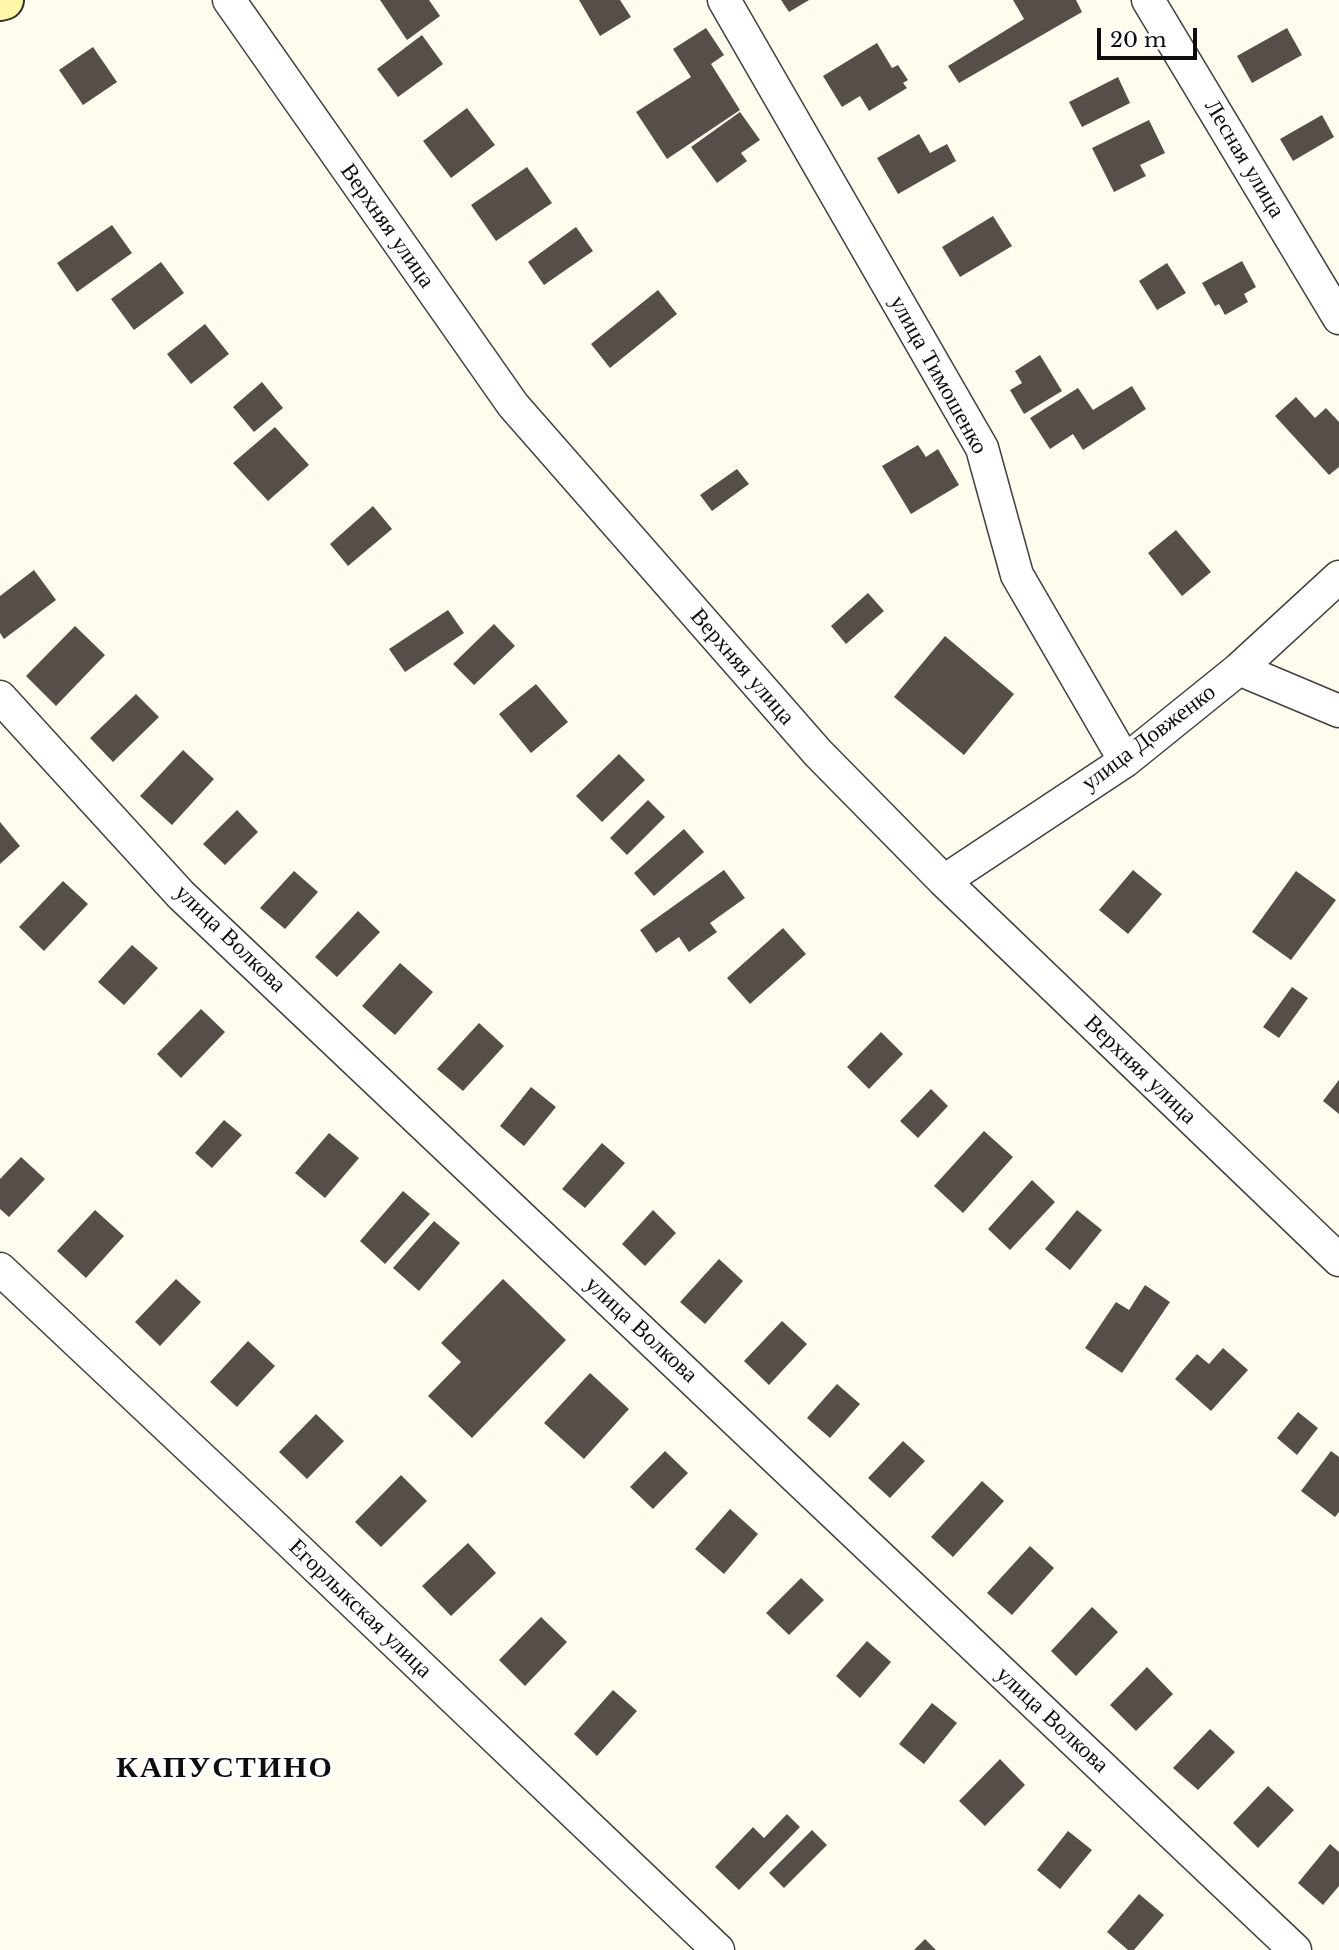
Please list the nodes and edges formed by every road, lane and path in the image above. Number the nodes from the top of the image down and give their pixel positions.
1 (229, 0) edge
2 (724, 0) edge
3 (1148, 0) edge
4 (1339, 318) edge
5 (1339, 577) edge
6 (1239, 669) junction
7 (0, 697) edge
8 (1339, 710) edge
9 (1125, 761) junction
10 (944, 881) junction
11 (1339, 1261) edge
12 (0, 1269) edge
13 (718, 1950) edge
14 (1294, 1950) edge

1 - 10 street, Верхняя улица
2 - 9 street, улица Тимошенко
3 - 4 street, Лесная улица
5 - 6 street, улица Довженко
6 - 8 street
6 - 9 street, улица Довженко
7 - 14 street, улица Волкова
9 - 10 street, улица Довженко
10 - 11 street, Верхняя улица
12 - 13 street, Егорлыкская улица

